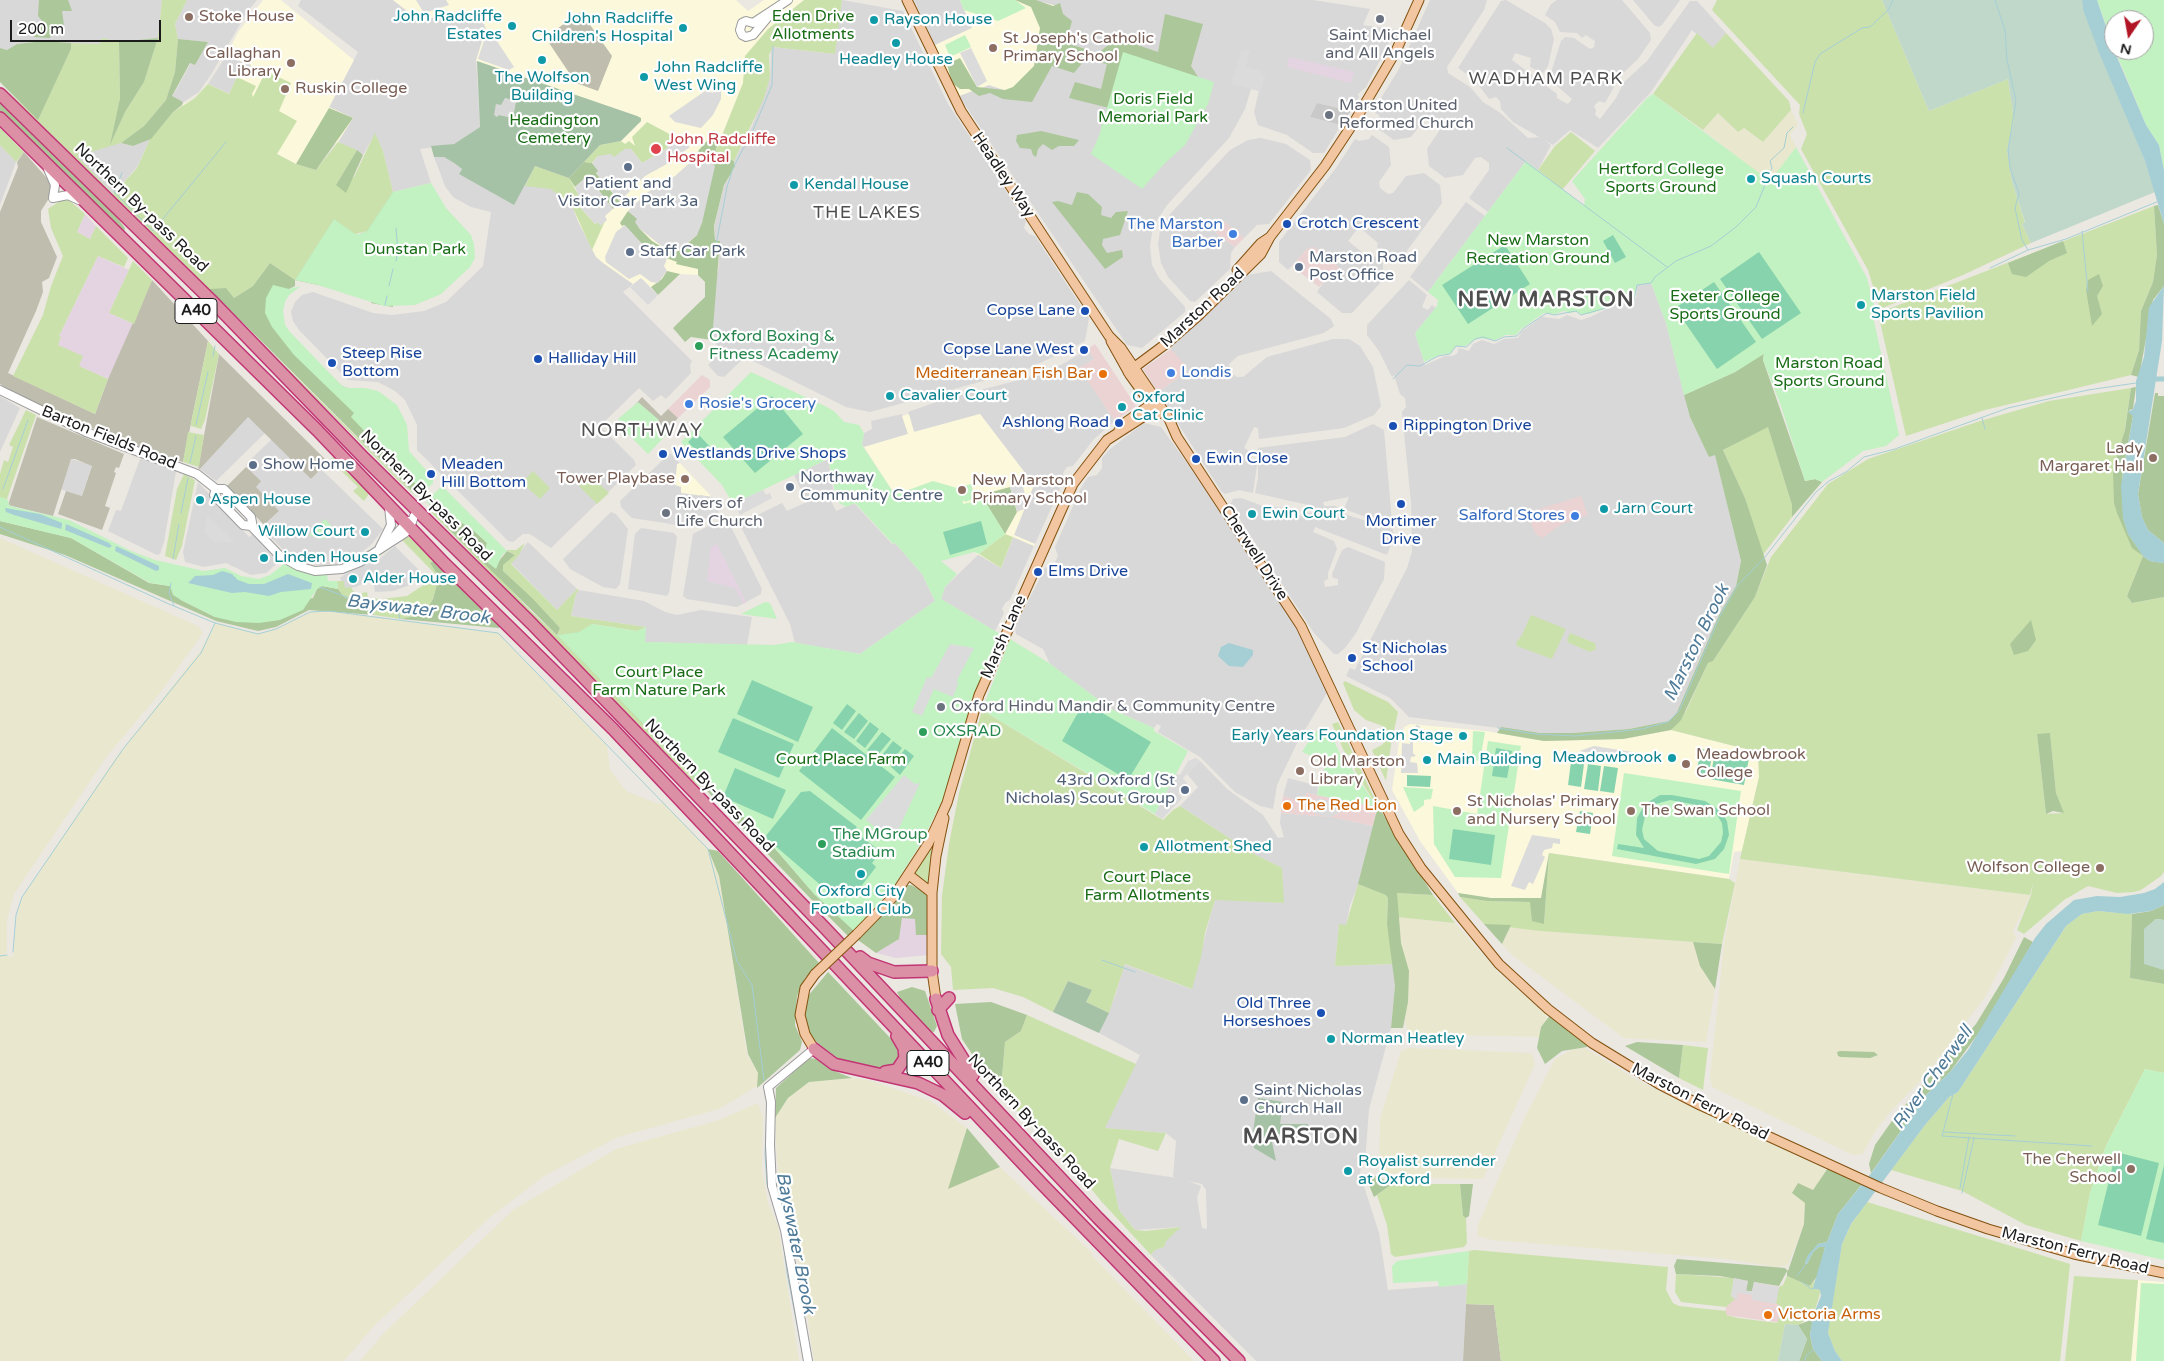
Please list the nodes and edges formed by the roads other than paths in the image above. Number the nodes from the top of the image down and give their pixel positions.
1 (788, 0) edge
2 (1419, 0) edge
3 (907, 2) edge
4 (754, 26) dead end
5 (0, 94) edge
6 (0, 118) edge
7 (43, 160) junction
8 (90, 206) junction
9 (1129, 368) junction
10 (0, 390) edge
11 (1156, 405) junction
12 (1177, 437) junction
13 (389, 507) junction
14 (413, 521) junction
15 (378, 551) junction
16 (1325, 673) joint
17 (947, 803) junction
18 (909, 875) junction
19 (932, 893) junction
20 (824, 926) junction
21 (932, 971) junction
22 (950, 998) dead end
23 (937, 1004) junction
24 (877, 1009) junction
25 (814, 1049) junction
26 (876, 1072) junction
27 (1008, 1122) junction
28 (1043, 1185) junction
29 (2164, 1273) edge
30 (808, 1361) edge
31 (1214, 1361) edge
32 (1239, 1361) edge

1 - 4 street
2 - 9 main road, Marston Road
3 - 9 main road, Headley Way
5 - 14 highway, Northern By-pass Road / A40
6 - 7 highway, Northern By-pass Road / A40
7 - 8 highway, Northern By-pass Road / A40
7 - 8 street
8 - 13 highway, Northern By-pass Road / A40
9 - 11 main road, Cherwell Drive
10 - 15 street, Barton Fields Road
11 - 12 main road, Cherwell Drive
11 - 12 main road, Cherwell Drive
11 - 17 main road, Marsh Lane
12 - 16 main road, Cherwell Drive
13 - 14 highway, Northern By-pass Road / A40
13 - 15 street
14 - 15 street, Barton Fields Road
14 - 20 highway, Northern By-pass Road / A40
14 - 24 highway, Northern By-pass Road / A40
16 - 29 main road, Marston Ferry Road
17 - 18 main road, Marsh Lane
17 - 19 main road
18 - 19 main road
18 - 25 main road, Marsh Lane, bridge
19 - 21 main road
20 - 21 highway
20 - 27 highway, Northern By-pass Road / A40
21 - 23 main road
22 - 23 highway
23 - 27 highway
24 - 26 highway
24 - 28 highway, Northern By-pass Road / A40
25 - 26 highway
25 - 30 street
26 - 28 highway
27 - 32 highway, Northern By-pass Road / A40
28 - 31 highway, Northern By-pass Road / A40

